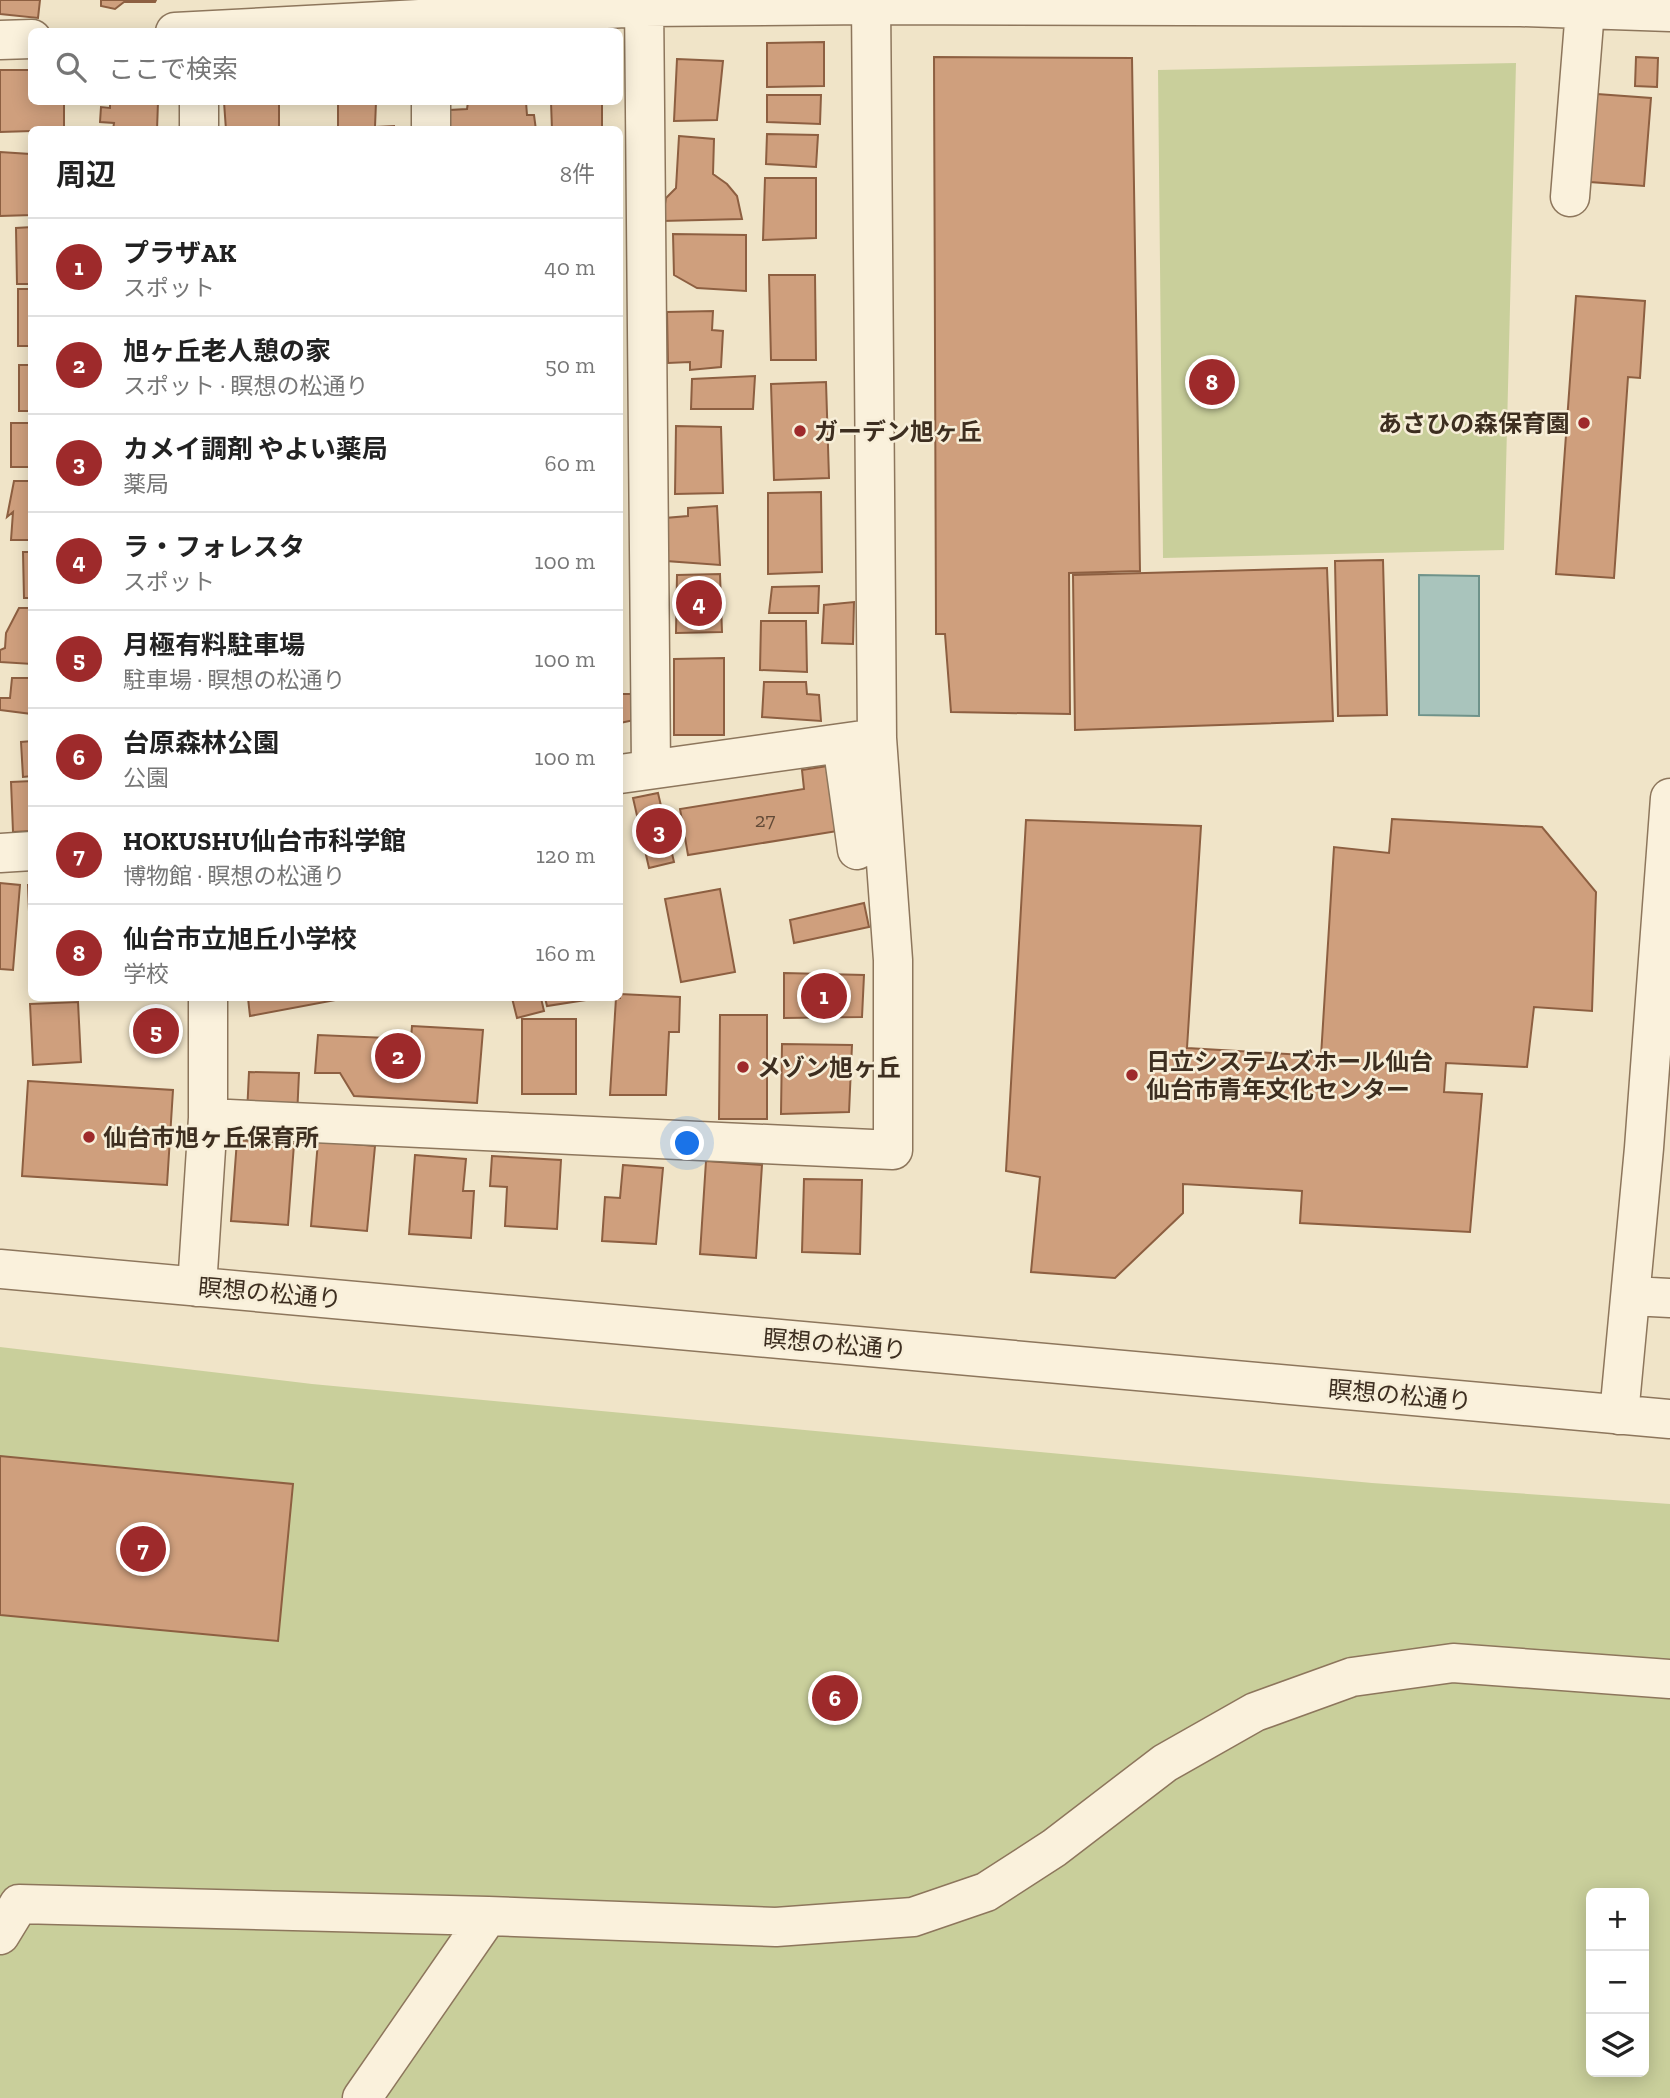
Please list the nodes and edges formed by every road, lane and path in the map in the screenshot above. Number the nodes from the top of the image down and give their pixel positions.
1 (871, 2) edge
2 (1079, 3) edge
3 (1303, 3) edge
4 (644, 4) edge
5 (1521, 4) edge
6 (1585, 10) junction
7 (1670, 12) edge
8 (430, 17) edge
9 (192, 23) edge
10 (28, 38) edge
11 (0, 40) edge
12 (199, 105) edge
13 (431, 105) edge
14 (200, 126) edge
15 (431, 126) edge
16 (1570, 197) dead end
17 (859, 740) junction
18 (635, 771) edge
19 (1670, 798) edge
20 (857, 850) dead end
21 (28, 851) edge
22 (0, 853) edge
23 (1667, 865) edge
24 (208, 1001) edge
25 (208, 1118) junction
26 (1657, 1149) edge
27 (0, 1269) edge
28 (197, 1287) junction
29 (1632, 1296) junction
30 (1670, 1298) edge
31 (1619, 1415) junction
32 (1670, 1419) edge
33 (1670, 1679) edge
34 (488, 1916) junction
35 (0, 1935) edge
36 (362, 2098) edge

1 - 2 street
1 - 4 street
1 - 17 street
2 - 3 street
3 - 5 street
4 - 8 street
4 - 18 street
5 - 6 street
6 - 7 street
6 - 16 street
8 - 9 street
10 - 11 street
12 - 14 street
13 - 15 street
17 - 18 street
17 - 20 street
17 - 25 street
19 - 23 street
21 - 22 street
23 - 26 street
24 - 25 street
25 - 28 street
26 - 29 street
27 - 28 street, 瞑想の松通り
28 - 31 street, 瞑想の松通り
29 - 30 street
29 - 31 street
31 - 32 street, 瞑想の松通り
33 - 34 street
34 - 35 street
34 - 36 street

